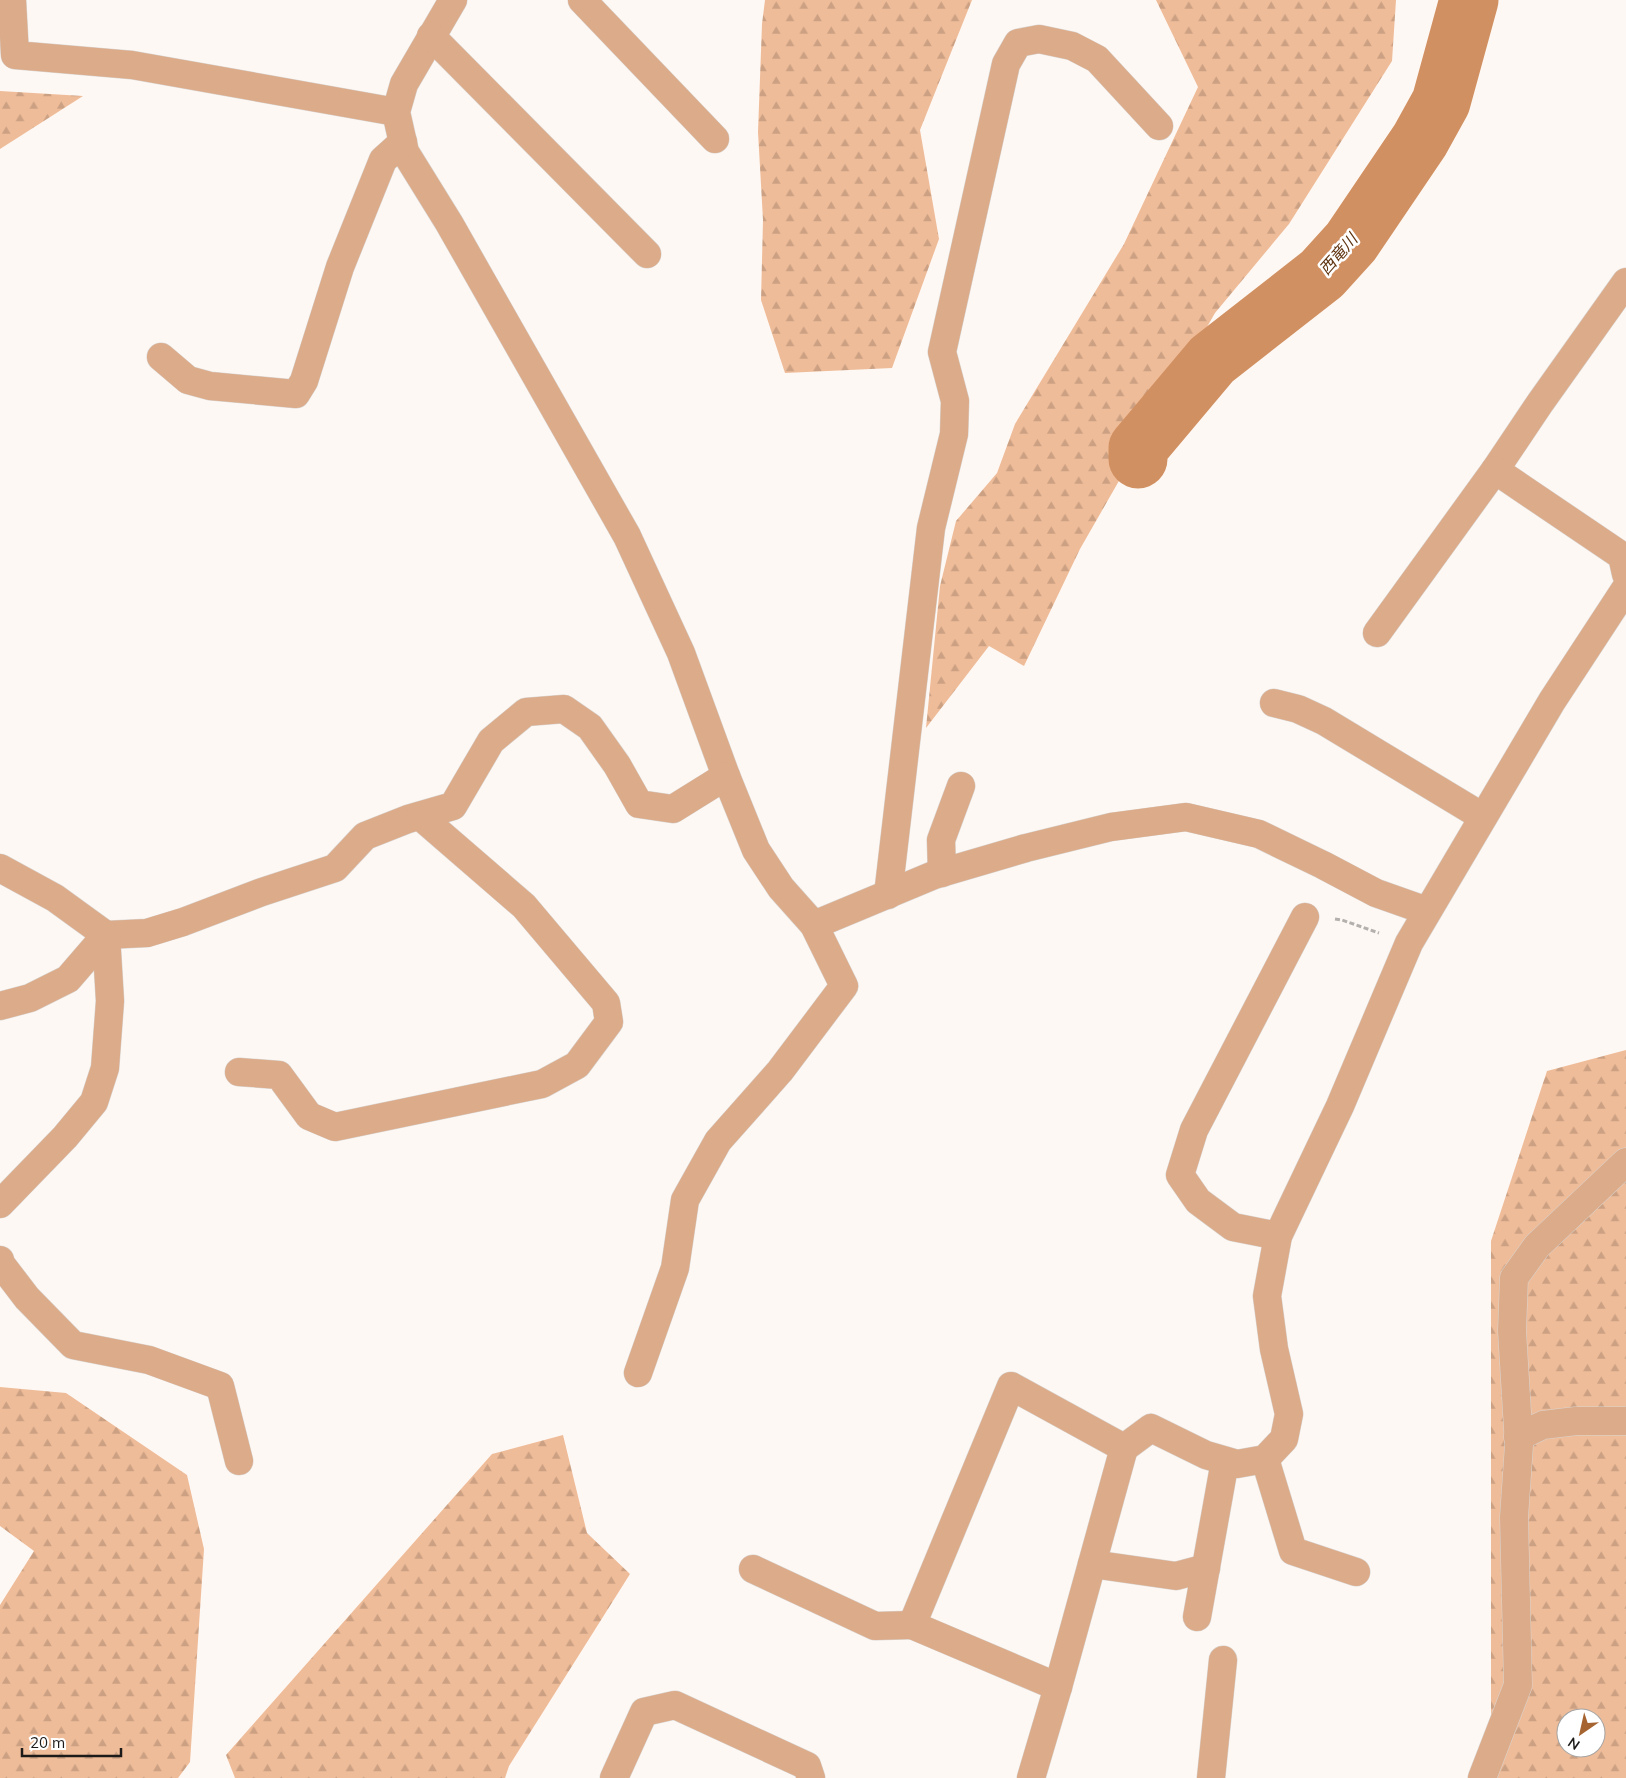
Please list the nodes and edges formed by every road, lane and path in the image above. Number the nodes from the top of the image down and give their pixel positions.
1 (12, 0) edge
2 (453, 0) edge
3 (582, 0) edge
4 (431, 36) junction
5 (396, 112) junction
6 (1159, 126) dead end
7 (715, 139) dead end
8 (403, 142) junction
9 (647, 254) dead end
10 (1626, 282) edge
11 (161, 357) dead end
12 (1494, 470) junction
13 (1626, 574) edge
14 (1626, 588) edge
15 (1377, 633) dead end
16 (1274, 703) dead end
17 (726, 776) junction
18 (960, 786) dead end
19 (420, 816) junction
20 (1483, 817) junction
21 (0, 868) edge
22 (942, 873) junction
23 (888, 895) junction
24 (1428, 911) junction
25 (1305, 917) joint
26 (814, 925) junction
27 (106, 935) junction
28 (1409, 943) junction
29 (0, 1006) edge
30 (239, 1072) dead end
31 (1626, 1162) edge
32 (0, 1204) edge
33 (1278, 1236) junction
34 (0, 1260) edge
35 (638, 1373) dead end
36 (1626, 1421) edge
37 (1518, 1437) junction
38 (1124, 1448) junction
39 (1265, 1458) junction
40 (239, 1461) dead end
41 (1225, 1461) junction
42 (1092, 1564) junction
43 (1206, 1568) junction
44 (752, 1569) dead end
45 (1356, 1572) dead end
46 (1197, 1617) dead end
47 (912, 1625) junction
48 (1223, 1660) dead end
49 (1058, 1687) junction
50 (614, 1778) edge
51 (811, 1778) edge
52 (1031, 1778) edge
53 (1211, 1778) edge
54 (1482, 1778) edge

1 - 5 street
2 - 4 street
3 - 7 street
4 - 5 street
4 - 9 street
5 - 8 street
6 - 23 street
8 - 11 street
8 - 17 street
10 - 12 street
12 - 13 street
12 - 15 street
14 - 20 street
16 - 20 street
17 - 19 street
17 - 26 street
18 - 22 street
19 - 27 street
19 - 30 street
20 - 24 street
21 - 27 street
22 - 23 street
22 - 24 street
23 - 26 street
24 - 28 street
25 - 28 path
25 - 33 street
26 - 35 street
27 - 29 street
27 - 32 street
28 - 33 street
31 - 37 street
33 - 39 street
34 - 40 street
36 - 37 street
37 - 54 street
38 - 41 street
38 - 42 street
38 - 47 street
39 - 41 street
39 - 45 street
41 - 43 street
42 - 43 street
42 - 49 street
43 - 46 street
44 - 47 street
47 - 49 street
48 - 53 street
49 - 52 street
50 - 51 street

